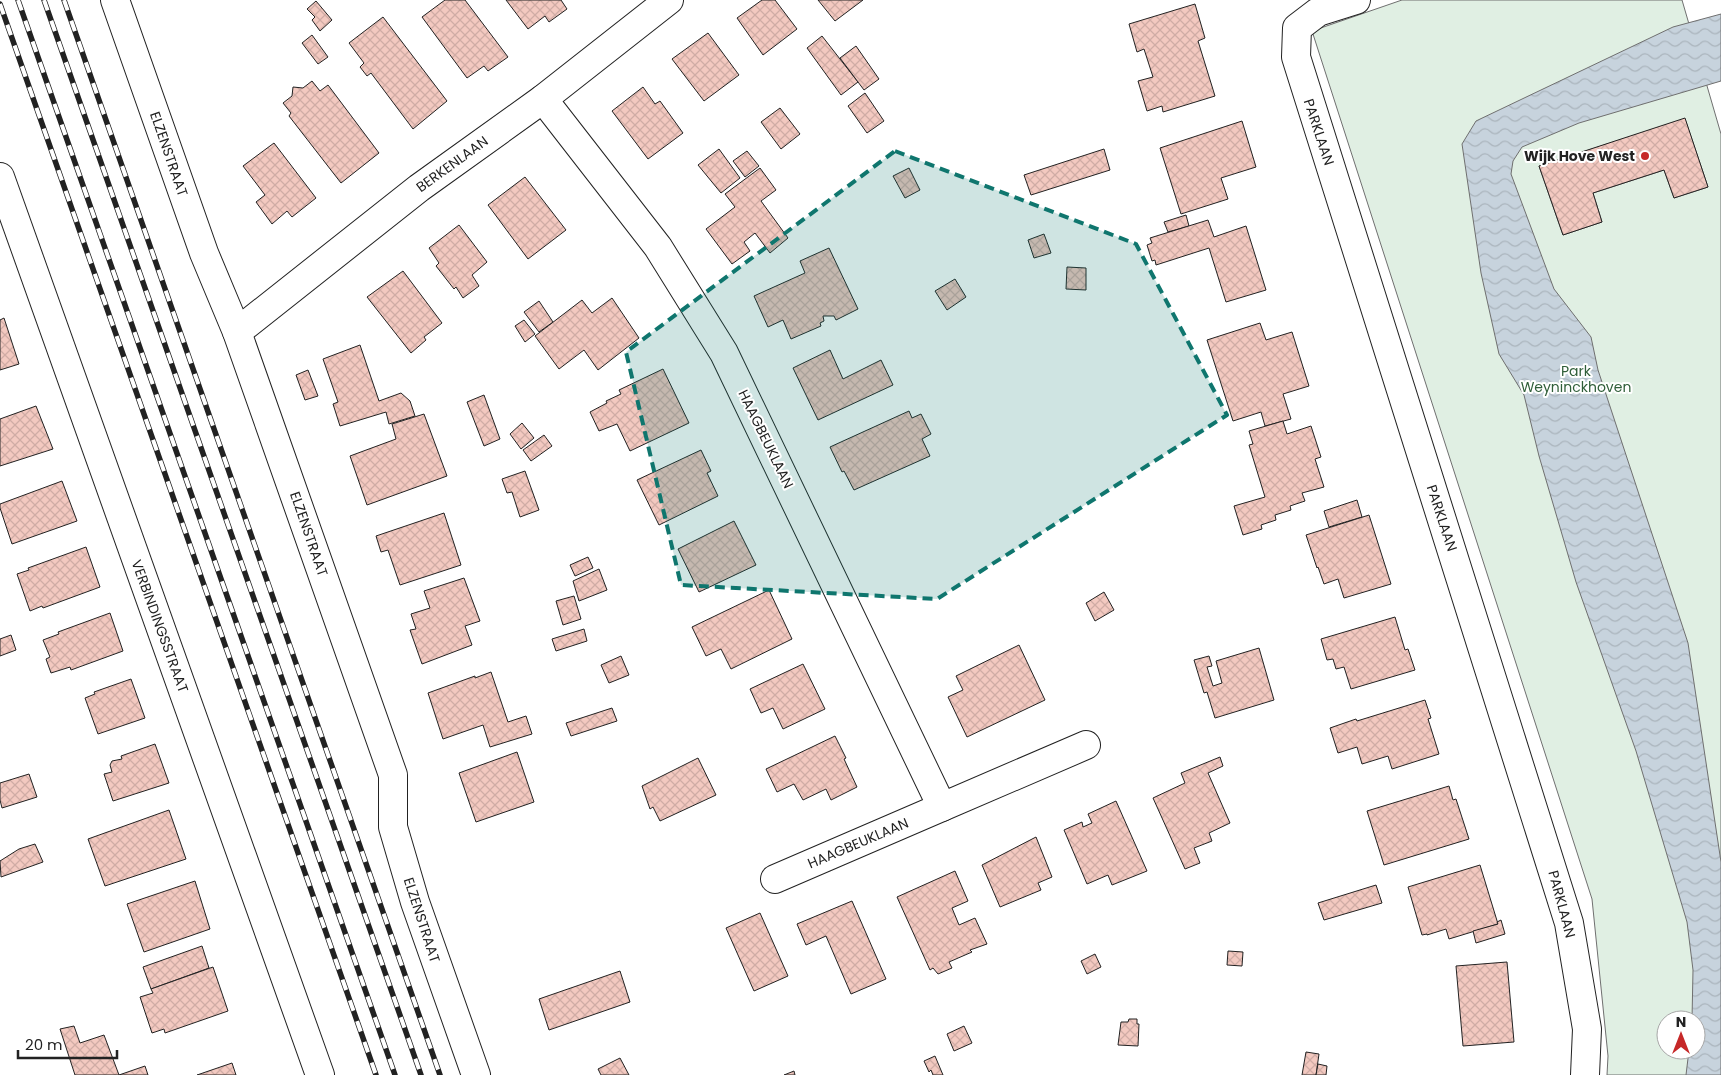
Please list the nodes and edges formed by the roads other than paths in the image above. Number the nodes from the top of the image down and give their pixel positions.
1 (114, 0) edge
2 (669, 0) edge
3 (1356, 0) edge
4 (543, 99) junction
5 (0, 177) edge
6 (237, 332) junction
7 (1086, 745) dead end
8 (942, 807) junction
9 (775, 879) dead end
10 (320, 1075) edge
11 (476, 1075) edge
12 (1584, 1075) edge

1 - 6 street, ELZENSTRAAT
2 - 4 street, BERKENLAAN
3 - 12 street, PARKLAAN
4 - 6 street, BERKENLAAN
4 - 8 street, HAAGBEUKLAAN
5 - 10 street, VERBINDINGSSTRAAT
6 - 11 street, ELZENSTRAAT
7 - 8 street, HAAGBEUKLAAN
8 - 9 street, HAAGBEUKLAAN

